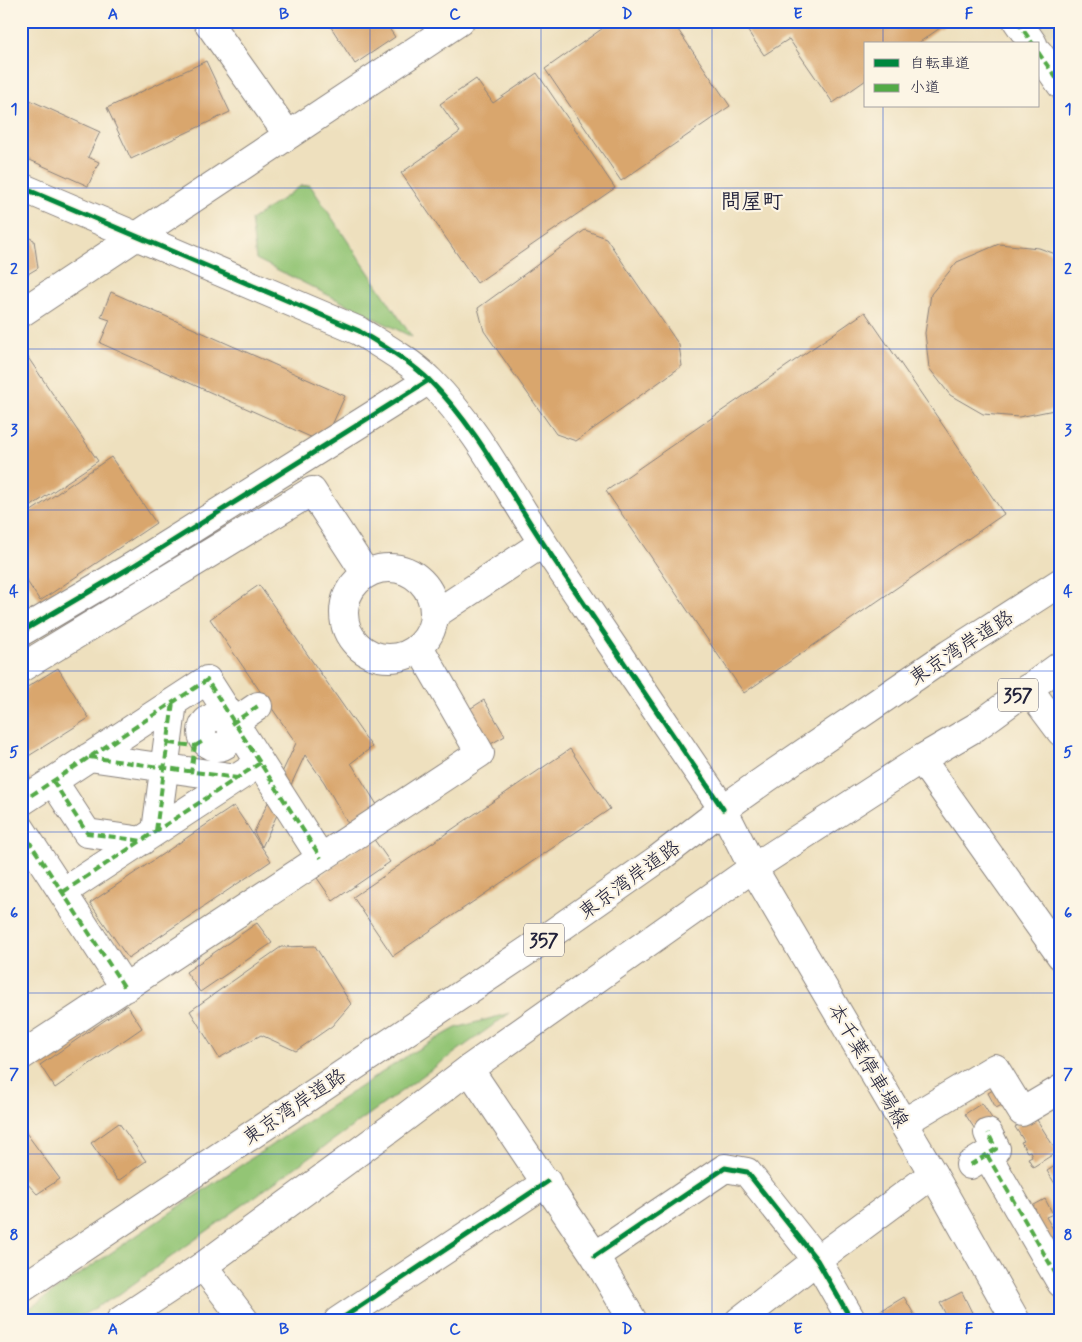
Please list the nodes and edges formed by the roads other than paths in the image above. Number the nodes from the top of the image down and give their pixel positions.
1 (460, 21) edge
2 (1017, 21) edge
3 (217, 25) edge
4 (1032, 42) edge
5 (1040, 55) edge
6 (1061, 85) edge
7 (288, 135) junction
8 (21, 187) edge
9 (135, 237) junction
10 (21, 312) edge
11 (429, 380) junction
12 (543, 543) junction
13 (134, 566) junction
14 (366, 574) junction
15 (1061, 582) edge
16 (149, 590) junction
17 (434, 614) junction
18 (21, 632) edge
19 (419, 647) junction
20 (1061, 665) edge
21 (21, 668) edge
22 (1028, 688) junction
23 (173, 702) junction
24 (258, 706) dead end
25 (232, 724) junction
26 (1061, 732) edge
27 (189, 743) junction
28 (89, 758) junction
29 (920, 759) junction
30 (260, 763) junction
31 (191, 773) junction
32 (237, 778) junction
33 (53, 781) junction
34 (21, 802) edge
35 (723, 809) junction
36 (21, 829) edge
37 (149, 836) junction
38 (321, 858) junction
39 (753, 868) junction
40 (63, 892) junction
41 (1061, 956) edge
42 (125, 988) junction
43 (21, 1056) edge
44 (469, 1069) junction
45 (1061, 1089) edge
46 (903, 1123) junction
47 (982, 1151) dead end
48 (934, 1174) junction
49 (547, 1182) junction
50 (595, 1256) junction
51 (817, 1260) junction
52 (203, 1266) junction
53 (1061, 1283) edge
54 (21, 1290) edge
55 (120, 1321) edge
56 (244, 1321) edge
57 (338, 1321) edge
58 (633, 1321) edge
59 (740, 1321) edge
60 (852, 1321) edge
61 (1016, 1321) edge

1 - 7 main road
2 - 4 main road
3 - 7 main road
5 - 6 main road
7 - 9 main road
8 - 9 main road, 本千葉停車場線
9 - 10 main road
9 - 11 main road, 本千葉停車場線
11 - 12 main road, 本千葉停車場線
11 - 13 main road
12 - 17 main road
12 - 35 main road, 本千葉停車場線
13 - 16 main road
13 - 18 main road
14 - 16 main road
14 - 17 main road
14 - 19 main road
15 - 35 main road, 東京湾岸道路 / 357
16 - 21 main road
17 - 19 main road
19 - 38 main road
20 - 22 main road, 357
22 - 26 main road
22 - 29 main road, 357
23 - 25 main road
23 - 27 main road
23 - 28 main road
24 - 25 main road
25 - 27 main road
25 - 30 main road
27 - 31 main road
27 - 37 main road
28 - 31 main road
28 - 33 main road
29 - 39 main road, 357
29 - 41 main road
30 - 32 main road
30 - 38 main road
31 - 32 main road
32 - 37 main road
33 - 34 main road
33 - 37 main road
35 - 39 main road, 本千葉停車場線
35 - 54 main road, 東京湾岸道路 / 357
36 - 40 main road
37 - 40 main road
38 - 42 main road
39 - 44 main road, 357
39 - 46 main road, 本千葉停車場線
40 - 42 main road
42 - 43 main road
44 - 49 main road
44 - 52 main road, 357
45 - 46 main road
46 - 48 main road, 本千葉停車場線
47 - 53 main road
48 - 51 main road
48 - 61 main road, 本千葉停車場線
49 - 50 main road
49 - 57 main road
50 - 51 main road
50 - 58 main road
51 - 59 main road
51 - 60 main road
52 - 55 main road, 357
52 - 56 main road

